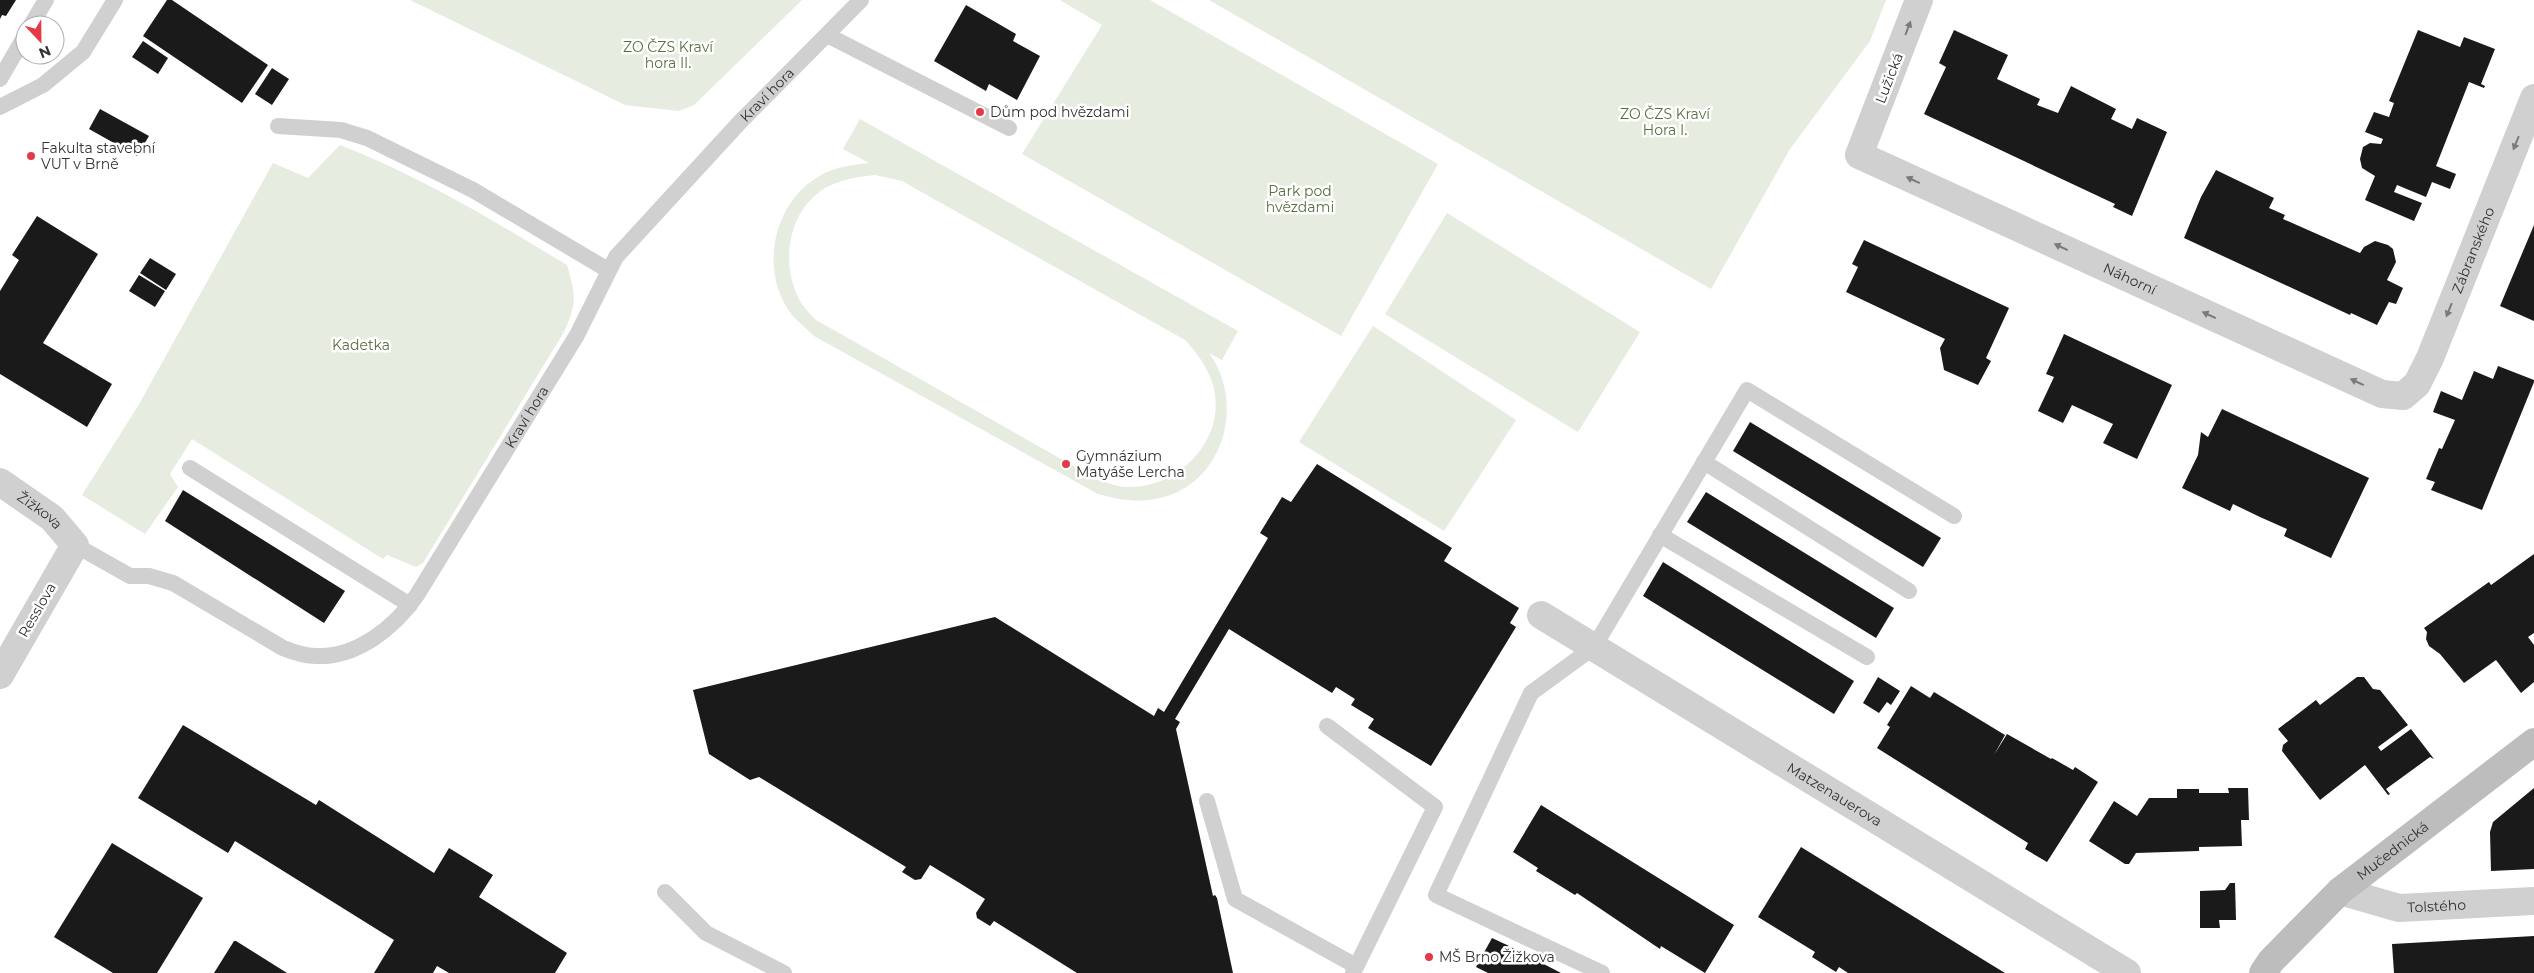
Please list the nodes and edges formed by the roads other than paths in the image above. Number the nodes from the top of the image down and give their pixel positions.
1 (46, 0) edge
2 (114, 0) edge
3 (861, 0) edge
4 (1919, 0) edge
5 (37, 15) edge
6 (826, 35) junction
7 (15, 53) edge
8 (0, 79) edge
9 (2534, 98) edge
10 (0, 108) edge
11 (278, 126) dead end
12 (1009, 128) dead end
13 (1859, 155) joint
14 (608, 270) junction
15 (2403, 396) joint
16 (1704, 462) junction
17 (190, 468) dead end
18 (0, 482) edge
19 (1954, 516) dead end
20 (1660, 535) junction
21 (74, 545) junction
22 (1909, 591) dead end
23 (410, 605) junction
24 (1541, 615) dead end
25 (1594, 647) junction
26 (1867, 657) dead end
27 (0, 675) edge
28 (1327, 726) dead end
29 (2534, 742) edge
30 (1207, 801) dead end
31 (2340, 891) junction
32 (665, 892) dead end
33 (2534, 901) edge
34 (1354, 970) edge
35 (784, 973) edge
36 (1602, 973) edge
37 (2127, 973) edge
38 (2262, 973) edge

1 - 5 lane
2 - 10 lane
3 - 6 lane, Kraví hora
13 -> 4 street, Lužická
6 - 12 lane
6 - 14 lane, Kraví hora
7 - 8 lane
9 -> 15 street, Zábranského
11 - 14 lane
15 -> 13 street, Náhorní
14 - 23 lane, Kraví hora
16 - 19 lane
16 - 20 lane
16 - 22 lane
17 - 23 lane
18 - 21 street, Žižkova
20 - 25 lane
20 - 26 lane
21 - 23 lane, Kraví hora
21 - 27 street, Resslova
24 - 25 street, Matzenauerova
25 - 36 lane
25 - 37 street, Matzenauerova
28 - 34 lane
29 - 31 street, Mučednická
30 - 34 lane
31 - 33 street, Tolstého
31 - 38 street, Mučednická
32 - 35 lane

